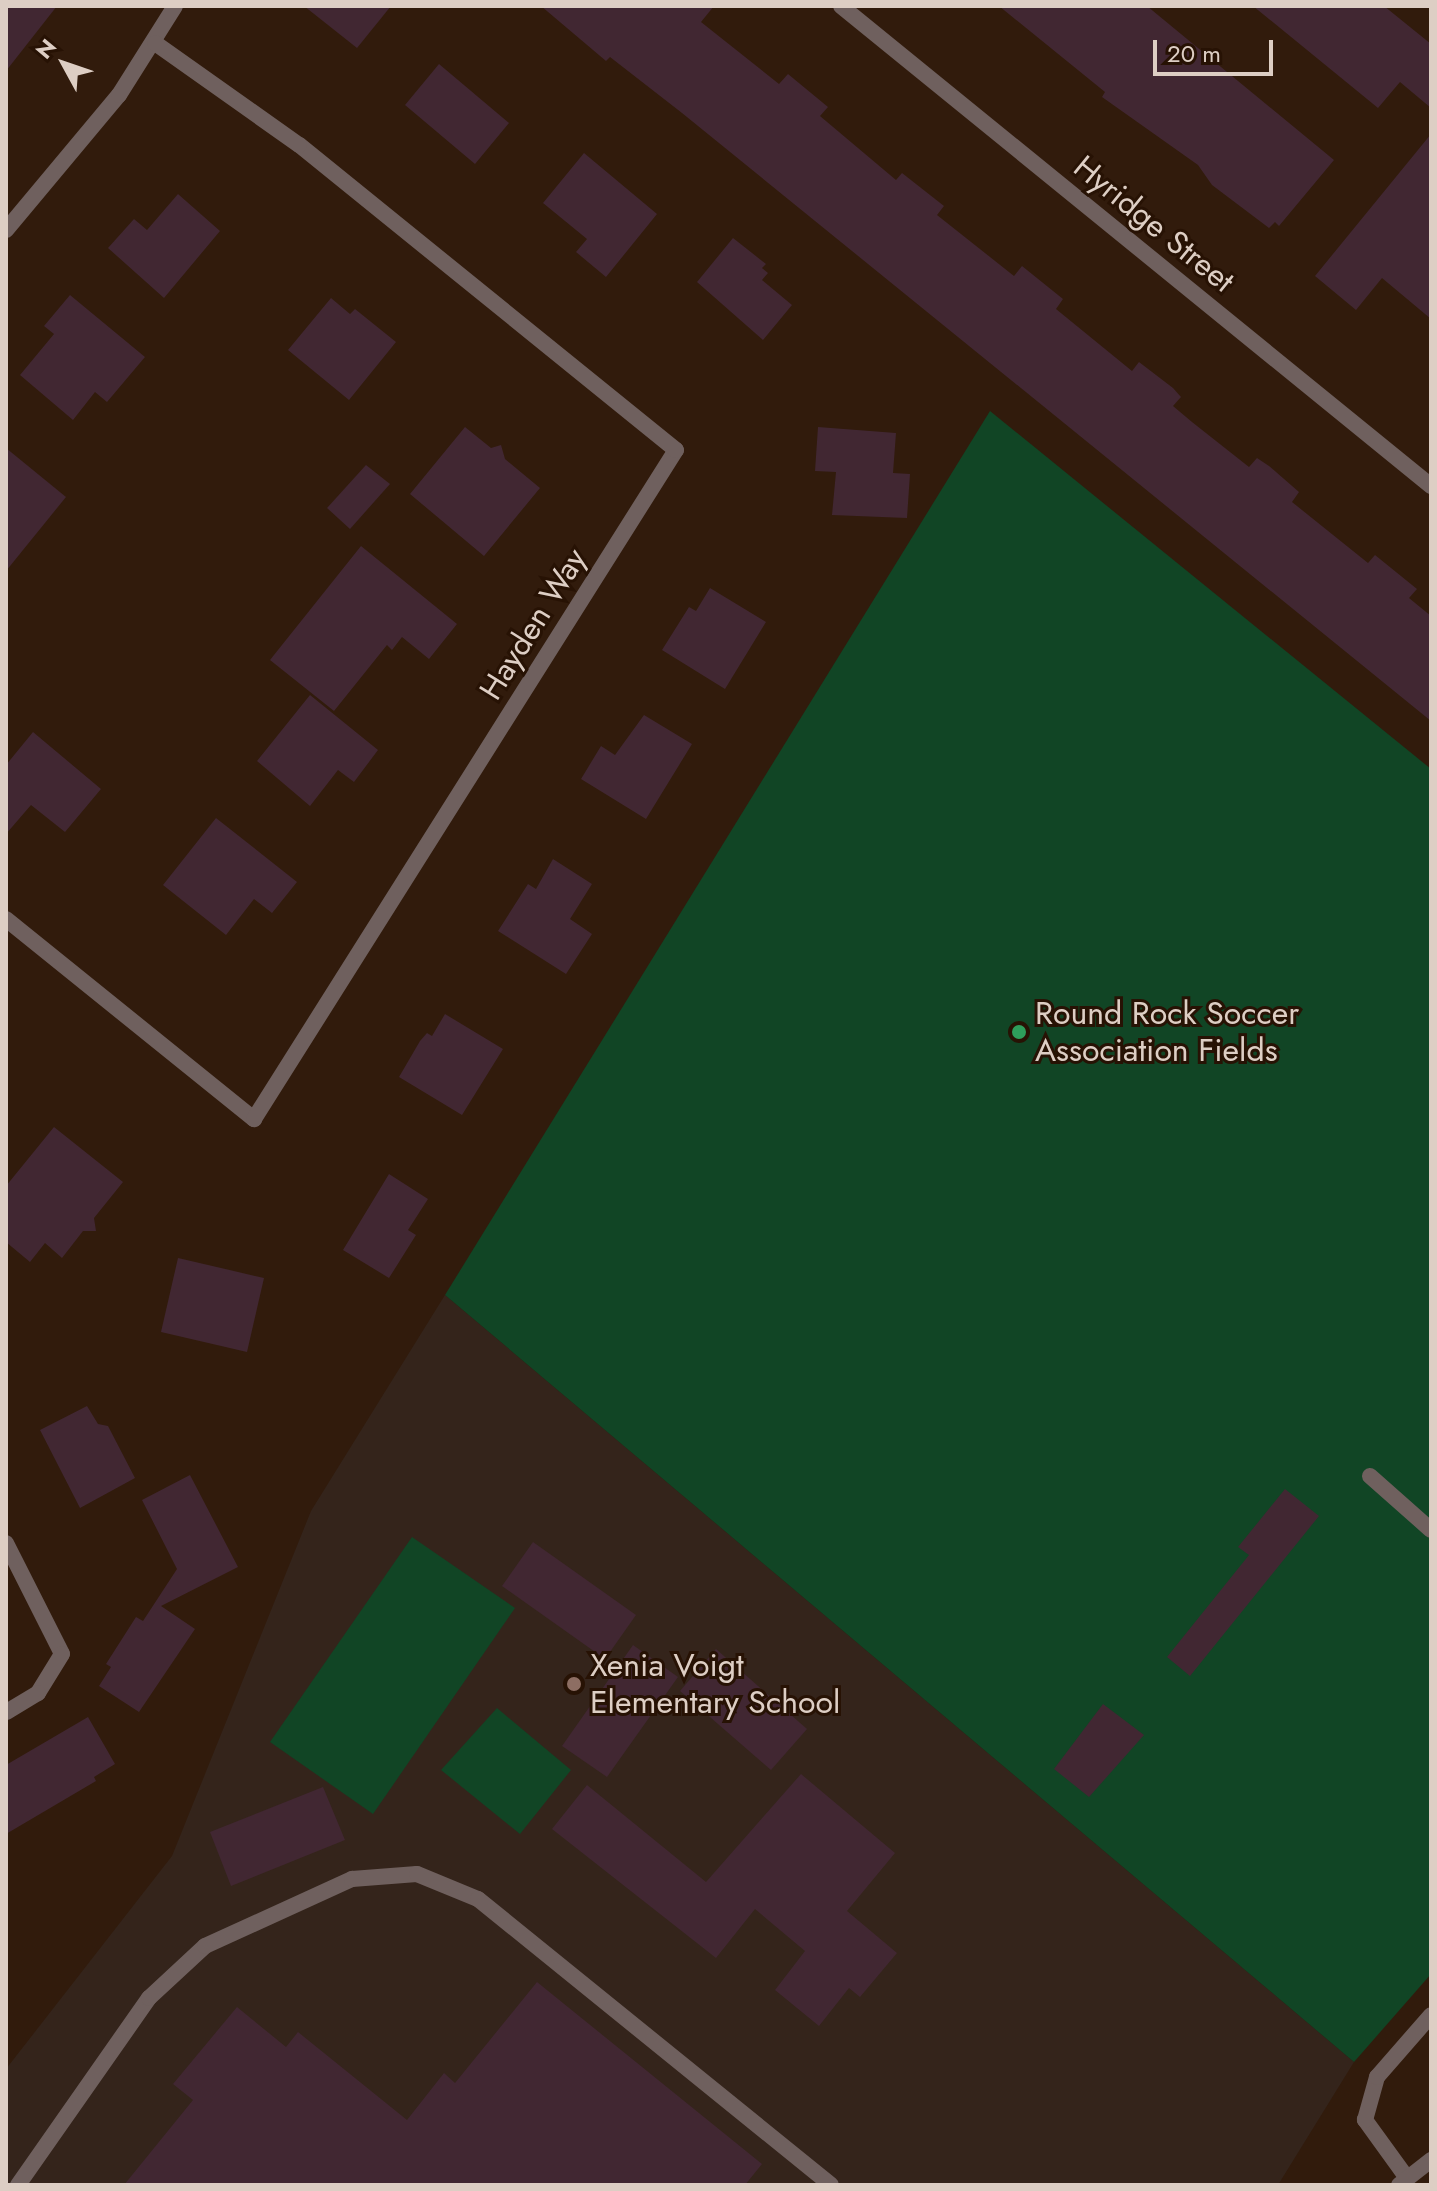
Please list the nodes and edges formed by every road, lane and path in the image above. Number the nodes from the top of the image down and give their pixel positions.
1 (175, 6) edge
2 (841, 6) edge
3 (155, 43) junction
4 (6, 230) edge
5 (1431, 486) edge
6 (6, 919) edge
7 (1370, 1476) dead end
8 (1431, 1530) edge
9 (6, 1543) edge
10 (6, 1712) edge
11 (1431, 2015) edge
12 (1431, 2160) edge
13 (1407, 2183) edge
14 (18, 2185) edge
15 (831, 2185) edge

1 - 3 street
2 - 5 street, Hyridge Street
3 - 4 street
3 - 6 street, Hayden Way
7 - 8 street
9 - 10 street
11 - 13 street
12 - 13 street
14 - 15 street

